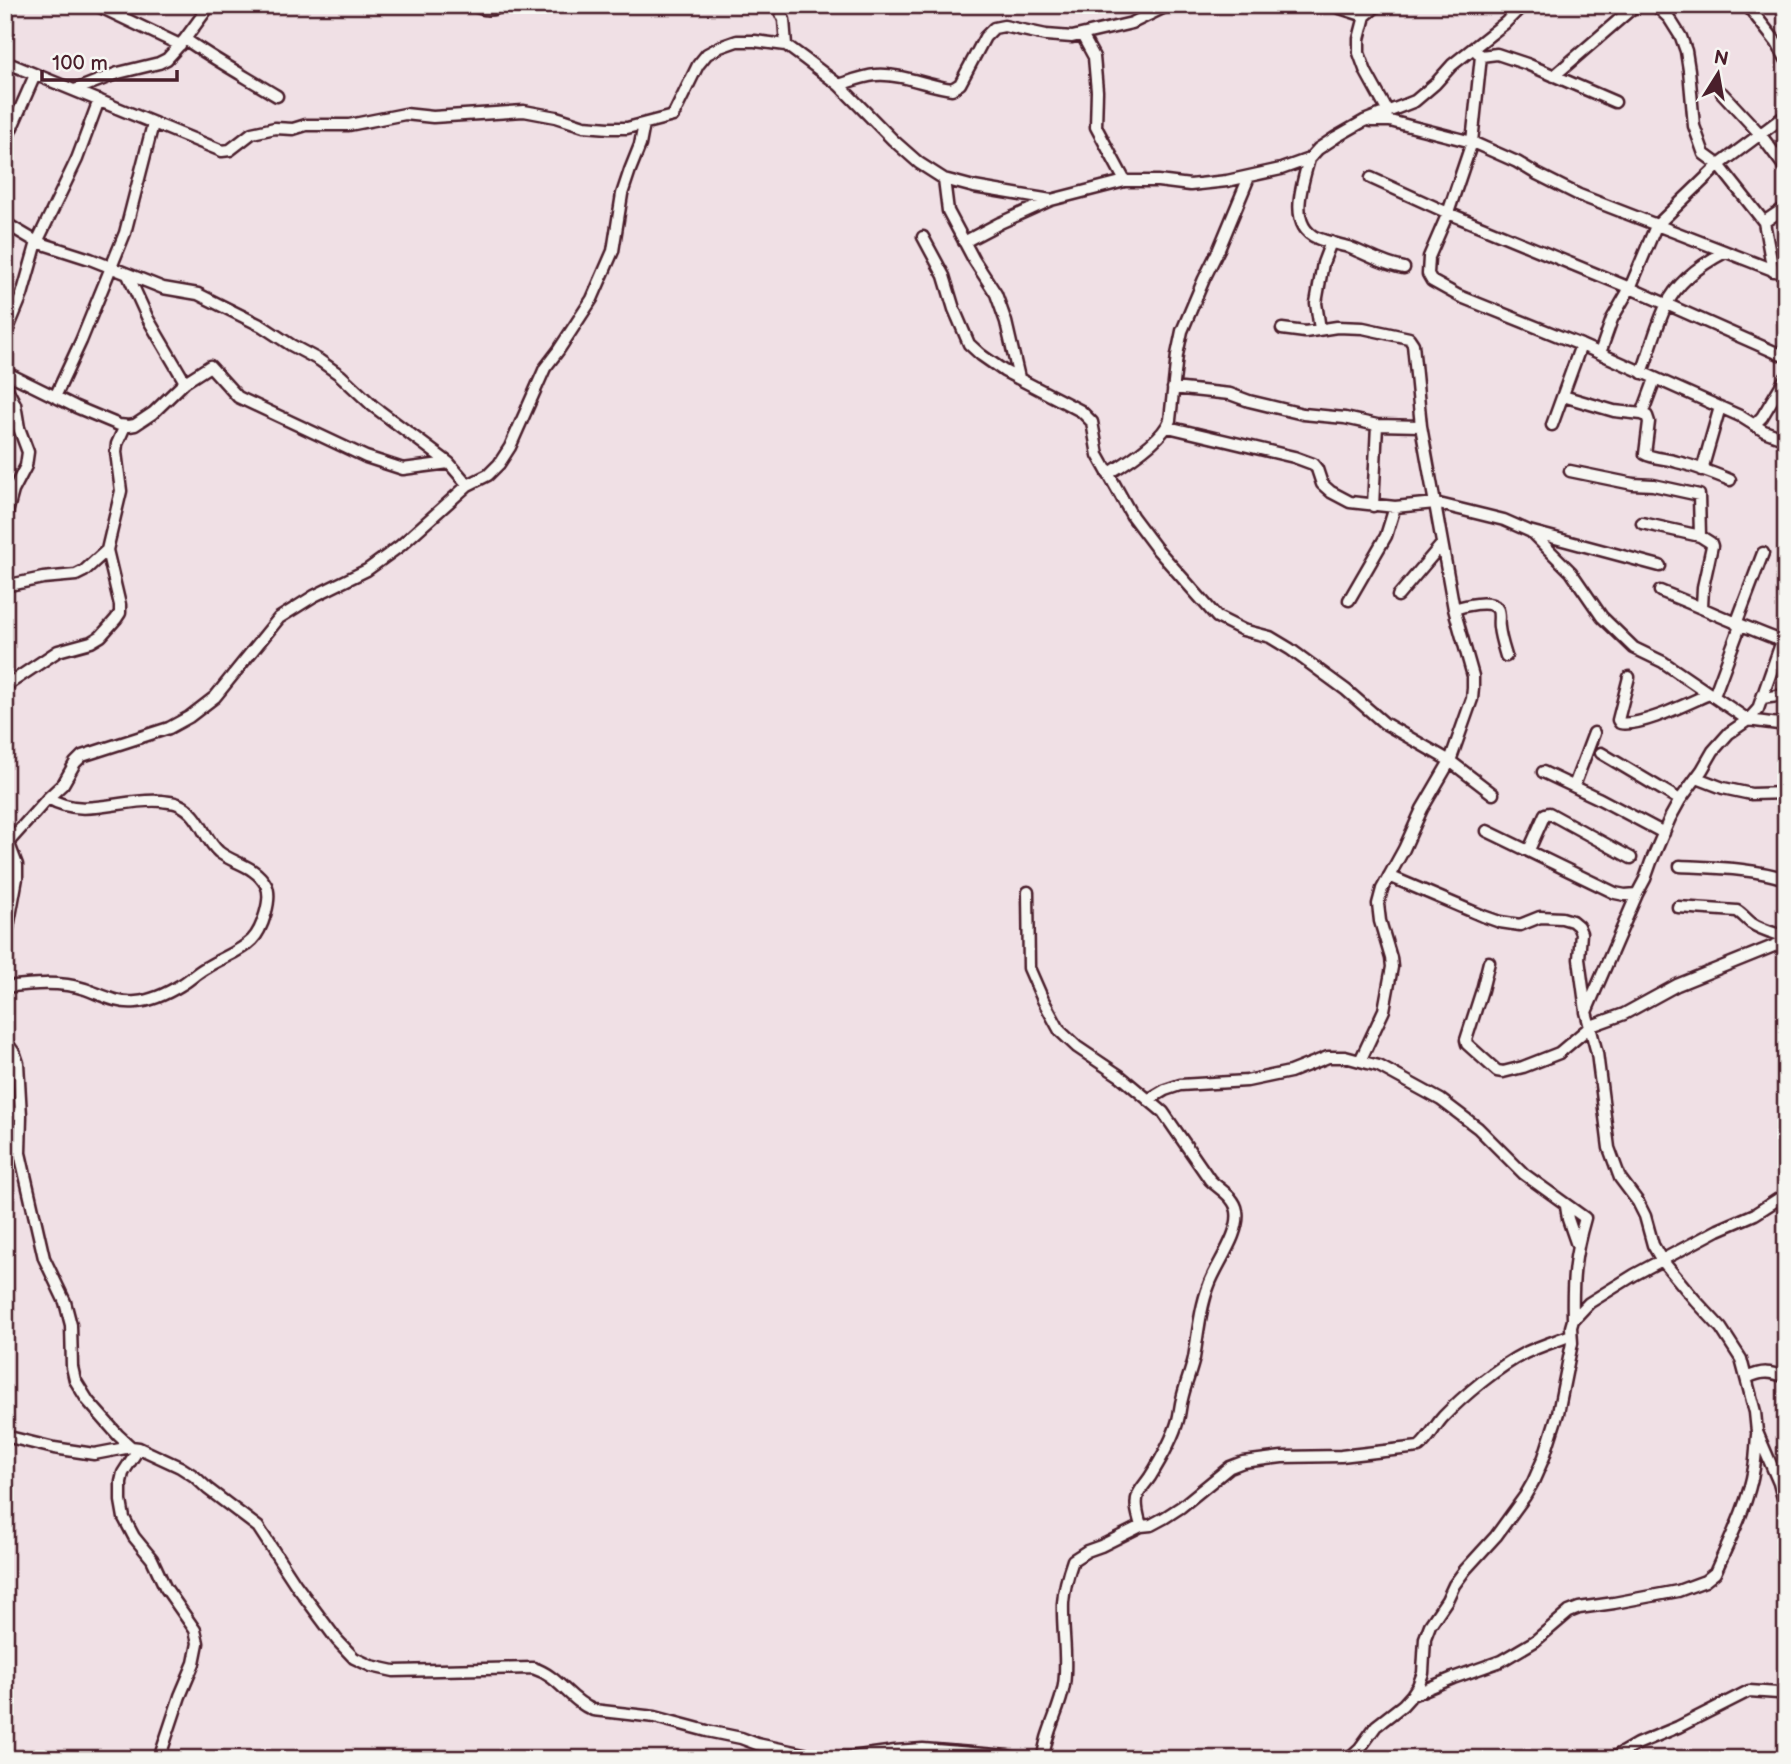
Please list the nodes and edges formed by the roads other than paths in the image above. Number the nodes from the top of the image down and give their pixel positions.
1 (96, 5) edge
2 (210, 5) edge
3 (473, 5) edge
4 (502, 5) edge
5 (777, 5) edge
6 (1169, 5) edge
7 (1331, 5) edge
8 (1378, 5) edge
9 (1523, 5) edge
10 (1636, 5) edge
11 (1655, 5) edge
12 (1747, 5) edge
13 (1365, 16) junction
14 (1082, 35) junction
15 (183, 42) junction
16 (786, 45) junction
17 (1477, 52) junction
18 (1786, 59) edge
19 (5, 62) edge
20 (35, 75) junction
21 (1554, 76) junction
22 (839, 85) junction
23 (75, 90) junction
24 (1722, 93) dead end
25 (277, 96) dead end
26 (99, 100) junction
27 (1615, 102) dead end
28 (1388, 112) junction
29 (1786, 115) edge
30 (1364, 121) junction
31 (153, 124) junction
32 (644, 124) junction
33 (1760, 134) junction
34 (1472, 142) junction
35 (5, 143) edge
36 (1309, 159) junction
37 (1719, 164) junction
38 (1786, 169) edge
39 (1249, 177) junction
40 (1371, 178) dead end
41 (944, 179) junction
42 (1125, 180) junction
43 (1051, 200) junction
44 (1786, 207) edge
45 (1448, 213) junction
46 (1764, 222) junction
47 (5, 223) edge
48 (1656, 226) junction
49 (923, 237) dead end
50 (37, 242) junction
51 (964, 242) junction
52 (1331, 242) junction
53 (1725, 253) junction
54 (112, 268) junction
55 (1404, 268) dead end
56 (1773, 271) junction
57 (128, 275) junction
58 (1786, 275) edge
59 (1630, 288) junction
60 (1666, 304) junction
61 (1282, 329) dead end
62 (1320, 330) junction
63 (5, 336) edge
64 (1581, 345) junction
65 (1600, 353) junction
66 (1786, 357) edge
67 (5, 372) edge
68 (1642, 373) junction
69 (1019, 378) junction
70 (1655, 379) junction
71 (1785, 381) edge
72 (185, 382) junction
73 (5, 385) edge
74 (1173, 388) junction
75 (1563, 396) junction
76 (55, 397) junction
77 (1720, 407) junction
78 (1642, 414) junction
79 (1377, 425) junction
80 (1552, 425) dead end
81 (1754, 425) junction
82 (125, 426) junction
83 (1421, 426) junction
84 (1168, 427) junction
85 (1786, 439) edge
86 (449, 463) junction
87 (1702, 470) junction
88 (1570, 471) dead end
89 (1108, 474) junction
90 (1730, 480) dead end
91 (468, 485) junction
92 (1435, 503) junction
93 (1373, 506) junction
94 (1395, 508) junction
95 (5, 520) edge
96 (1642, 523) dead end
97 (1529, 531) junction
98 (1700, 536) junction
99 (1442, 544) junction
100 (107, 550) junction
101 (1763, 553) dead end
102 (1660, 566) dead end
103 (5, 586) edge
104 (1660, 591) dead end
105 (1398, 596) dead end
106 (1349, 600) dead end
107 (1702, 607) junction
108 (1454, 609) junction
109 (1738, 625) junction
110 (1786, 628) edge
111 (1784, 641) edge
112 (1506, 656) dead end
113 (1629, 677) dead end
114 (5, 684) edge
115 (1712, 695) junction
116 (1786, 695) edge
117 (1762, 698) junction
118 (1748, 720) junction
119 (1786, 725) edge
120 (1594, 733) dead end
121 (1601, 753) dead end
122 (1450, 761) junction
123 (1543, 772) dead end
124 (1697, 778) junction
125 (1574, 786) junction
126 (1786, 793) edge
127 (1493, 794) dead end
128 (48, 798) junction
129 (1680, 800) junction
130 (1487, 831) dead end
131 (1664, 832) junction
132 (8, 841) edge
133 (1529, 850) junction
134 (1631, 858) dead end
135 (1680, 866) dead end
136 (1389, 876) junction
137 (1786, 879) edge
138 (1028, 892) dead end
139 (1637, 894) junction
140 (1678, 906) dead end
141 (1786, 939) edge
142 (5, 954) edge
143 (1489, 962) dead end
144 (5, 987) edge
145 (1586, 1012) junction
146 (1591, 1026) junction
147 (5, 1040) edge
148 (1360, 1061) junction
149 (1148, 1100) junction
150 (5, 1109) edge
151 (21, 1116) junction
152 (1786, 1194) edge
153 (1566, 1206) junction
154 (1577, 1246) junction
155 (1661, 1259) junction
156 (1573, 1320) junction
157 (1571, 1335) junction
158 (1786, 1377) edge
159 (1747, 1378) junction
160 (1757, 1432) junction
161 (5, 1436) edge
162 (135, 1448) junction
163 (1786, 1510) edge
164 (1141, 1526) junction
165 (1412, 1695) junction
166 (1786, 1697) edge
167 (159, 1759) edge
168 (1021, 1759) edge
169 (1043, 1759) edge
170 (1348, 1759) edge
171 (1611, 1759) edge

1 - 15 street
2 - 15 street
3 - 4 street
5 - 16 street
6 - 14 street
7 - 13 street
8 - 13 street
9 - 17 street
10 - 21 street
11 - 37 street
12 - 18 street
13 - 28 street
14 - 22 street
14 - 42 street
15 - 23 street
15 - 25 street
16 - 22 street
16 - 32 street
17 - 21 street
17 - 28 street
17 - 34 street
19 - 20 street
20 - 23 street
20 - 35 street
21 - 27 street
22 - 41 street
23 - 26 street
24 - 33 street
26 - 31 street
26 - 50 street
28 - 30 street
29 - 33 street
30 - 34 street
30 - 36 street
31 - 32 street
31 - 54 street
32 - 91 street
33 - 37 street
33 - 38 street
34 - 45 street
34 - 48 street
36 - 39 street
36 - 52 street
37 - 46 street
37 - 48 street
39 - 42 street
39 - 74 street
40 - 45 street
41 - 43 street
41 - 51 street
42 - 43 street
43 - 51 street
44 - 46 street
45 - 59 street
45 - 64 street
46 - 56 street
47 - 50 street
48 - 53 street
48 - 59 street
49 - 69 street
50 - 54 street
50 - 63 street
51 - 69 street
52 - 55 street
52 - 62 street
53 - 56 street
53 - 60 street
54 - 57 street
54 - 76 street
56 - 58 street
57 - 72 street
57 - 86 street
59 - 60 street
59 - 65 street
60 - 66 street
60 - 68 street
61 - 62 street
62 - 83 street
64 - 65 street
64 - 75 street
65 - 68 street
67 - 76 street
68 - 70 street
69 - 89 street
70 - 77 street
70 - 78 street
71 - 81 street
72 - 82 street
72 - 86 street
73 - 95 street
74 - 79 street
74 - 84 street
75 - 78 street
75 - 80 street
76 - 82 street
77 - 81 street
77 - 87 street
78 - 87 street
79 - 83 street
79 - 93 street
81 - 85 street
82 - 100 street
83 - 92 street
84 - 89 street
84 - 93 street
86 - 91 street
87 - 90 street
88 - 98 street
89 - 122 street
91 - 128 street
92 - 94 street
92 - 97 street
92 - 99 street
93 - 94 street
94 - 106 street
96 - 98 street
97 - 102 street
97 - 115 street
98 - 107 street
99 - 105 street
99 - 108 street
100 - 103 street
100 - 114 street
101 - 109 street
104 - 107 street
107 - 109 street
108 - 112 street
108 - 122 street
109 - 111 street
109 - 115 street
110 - 111 street
111 - 117 street
113 - 115 street
115 - 118 street
116 - 117 street
117 - 118 street
118 - 119 street
118 - 124 street
120 - 125 street
121 - 129 street
122 - 127 street
122 - 136 street
123 - 125 street
124 - 126 street
124 - 129 street
125 - 131 street
128 - 132 street
128 - 144 street
129 - 131 street
130 - 133 street
131 - 139 street
132 - 142 street
133 - 134 street
133 - 139 street
135 - 137 street
136 - 145 street
136 - 148 street
138 - 149 street
139 - 145 street
140 - 141 street
141 - 146 street
143 - 146 street
145 - 146 street
146 - 155 street
147 - 151 street
148 - 149 street
148 - 153 street
149 - 164 street
150 - 151 street
151 - 162 street
152 - 155 street
153 - 154 street
153 - 154 street
154 - 156 street
155 - 156 street
155 - 159 street
156 - 157 street
157 - 164 street
157 - 165 street
158 - 159 street
159 - 160 street
160 - 163 street
160 - 165 street
161 - 162 street
162 - 167 street
162 - 168 street
164 - 169 street
165 - 170 street
166 - 171 street

